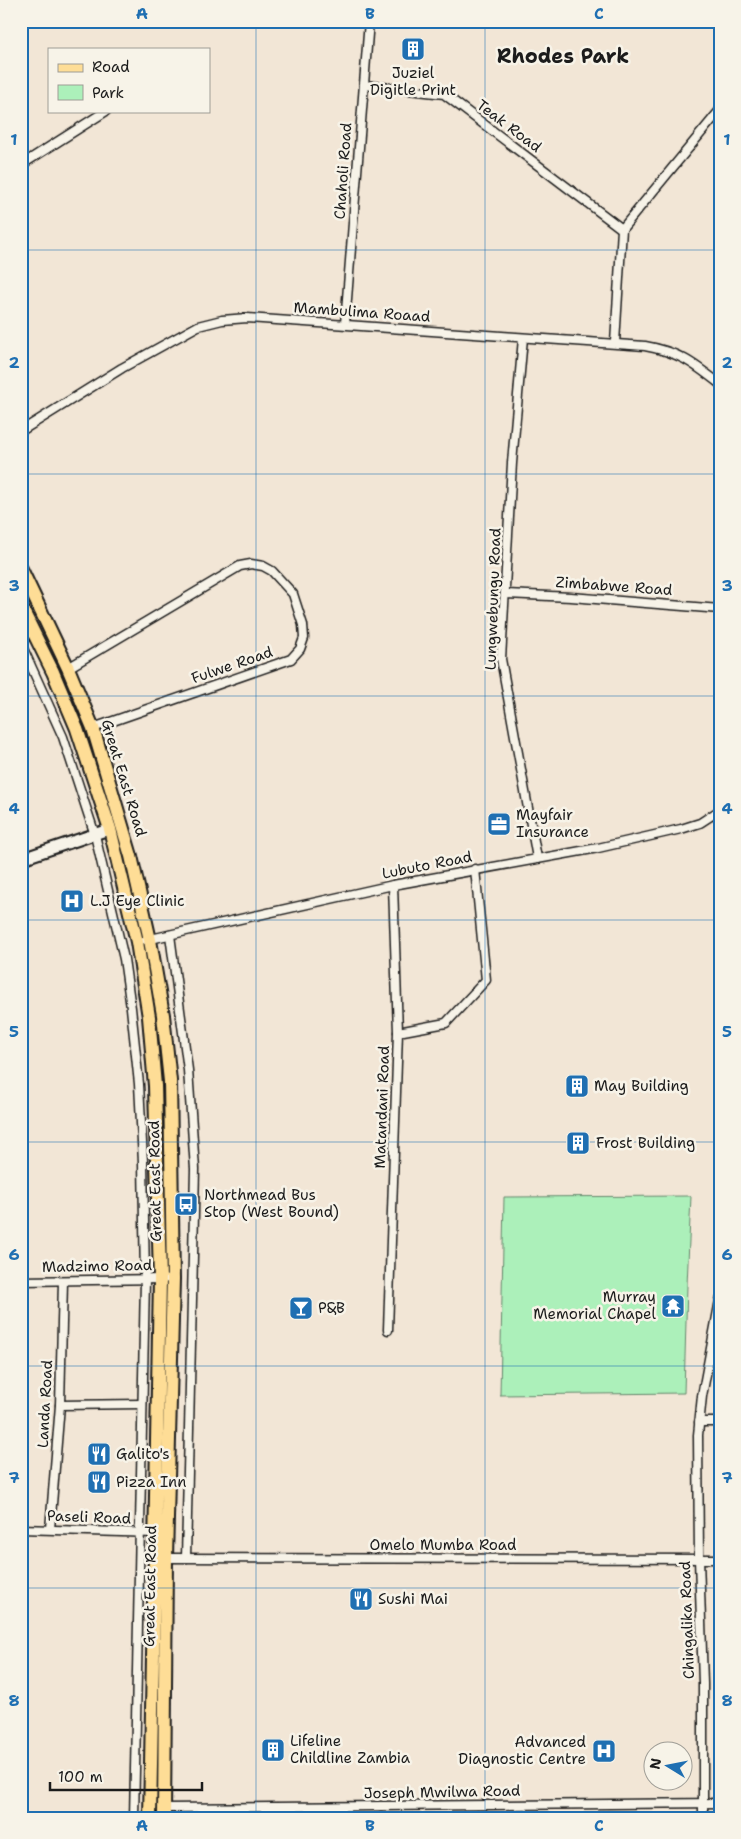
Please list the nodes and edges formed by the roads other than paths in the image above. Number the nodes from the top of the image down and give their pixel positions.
1 (369, 21) edge
2 (364, 85) junction
3 (720, 110) edge
4 (104, 112) edge
5 (21, 165) edge
6 (622, 229) junction
7 (345, 324) junction
8 (524, 338) junction
9 (615, 343) junction
10 (720, 384) edge
11 (21, 431) edge
12 (21, 569) edge
13 (506, 594) junction
14 (21, 607) edge
15 (720, 609) edge
16 (21, 644) edge
17 (68, 668) junction
18 (93, 728) junction
19 (720, 810) edge
20 (110, 829) junction
21 (95, 835) junction
22 (537, 858) junction
23 (21, 859) edge
24 (475, 869) junction
25 (393, 885) junction
26 (170, 935) junction
27 (150, 940) junction
28 (137, 942) junction
29 (398, 1032) junction
30 (166, 1279) junction
31 (145, 1280) junction
32 (21, 1281) edge
33 (63, 1281) junction
34 (720, 1300) edge
35 (388, 1330) dead end
36 (142, 1404) junction
37 (60, 1405) junction
38 (699, 1422) junction
39 (720, 1422) edge
40 (142, 1430) junction
41 (157, 1430) junction
42 (21, 1529) edge
43 (50, 1529) junction
44 (140, 1532) junction
45 (155, 1533) junction
46 (166, 1558) junction
47 (186, 1558) junction
48 (699, 1558) junction
49 (720, 1558) edge
50 (703, 1803) junction
51 (720, 1803) edge
52 (164, 1813) edge
53 (134, 1818) edge
54 (150, 1818) edge
55 (703, 1818) edge

1 - 2 street, Chaholi Road
2 - 6 street, Teak Road
2 - 7 street, Chaholi Road
3 - 6 street
4 - 5 street
6 - 9 street
7 - 8 street, Mambulima Roaad
7 - 11 street, Mambulima Roaad
8 - 9 street, Mambulima Roaad
8 - 13 street, Lungwebungu Road
9 - 10 street, Mambulima Roaad
12 - 17 main road, Great East Road
13 - 15 street, Zimbabwe Road
13 - 22 street, Lungwebungu Road
14 - 20 main road, Great East Road
16 - 21 street
17 - 18 main road, Great East Road
17 - 18 street, Fulwe Road
18 - 27 main road, Great East Road
19 - 22 street, Lubuto Road
20 - 21 street
20 - 28 main road, Great East Road
21 - 23 street
21 - 31 street
22 - 24 street, Lubuto Road
24 - 25 street, Lubuto Road
24 - 29 street
25 - 26 street, Lubuto Road
25 - 29 street, Matandani Road
26 - 27 street, Lubuto Road
26 - 47 street
27 - 28 street, Lubuto Road
27 - 30 main road, Great East Road
28 - 30 main road, Great East Road
29 - 35 street, Matandani Road
30 - 31 street, Madzimo Road
30 - 41 main road, Great East Road
30 - 46 main road, Great East Road
31 - 33 street, Madzimo Road
31 - 36 street
32 - 33 street, Madzimo Road
33 - 37 street, Landa Road
34 - 38 street, Chingalika Road
36 - 37 street
36 - 40 street
37 - 43 street, Landa Road
38 - 39 street
38 - 48 street, Chingalika Road
40 - 41 street
40 - 44 street
41 - 45 main road, Great East Road
42 - 43 street, Paseli Road
43 - 44 street, Paseli Road
44 - 45 street, Paseli Road
44 - 53 street
45 - 54 main road, Great East Road
46 - 47 street, Omelo Mumba Road
46 - 52 main road, Great East Road
47 - 48 street, Omelo Mumba Road
48 - 49 street, Omelo Mumba Road
48 - 50 street, Chingalika Road
50 - 51 street, Joseph Mwilwa Road
50 - 52 street, Joseph Mwilwa Road
50 - 55 street, Chingalika Road

